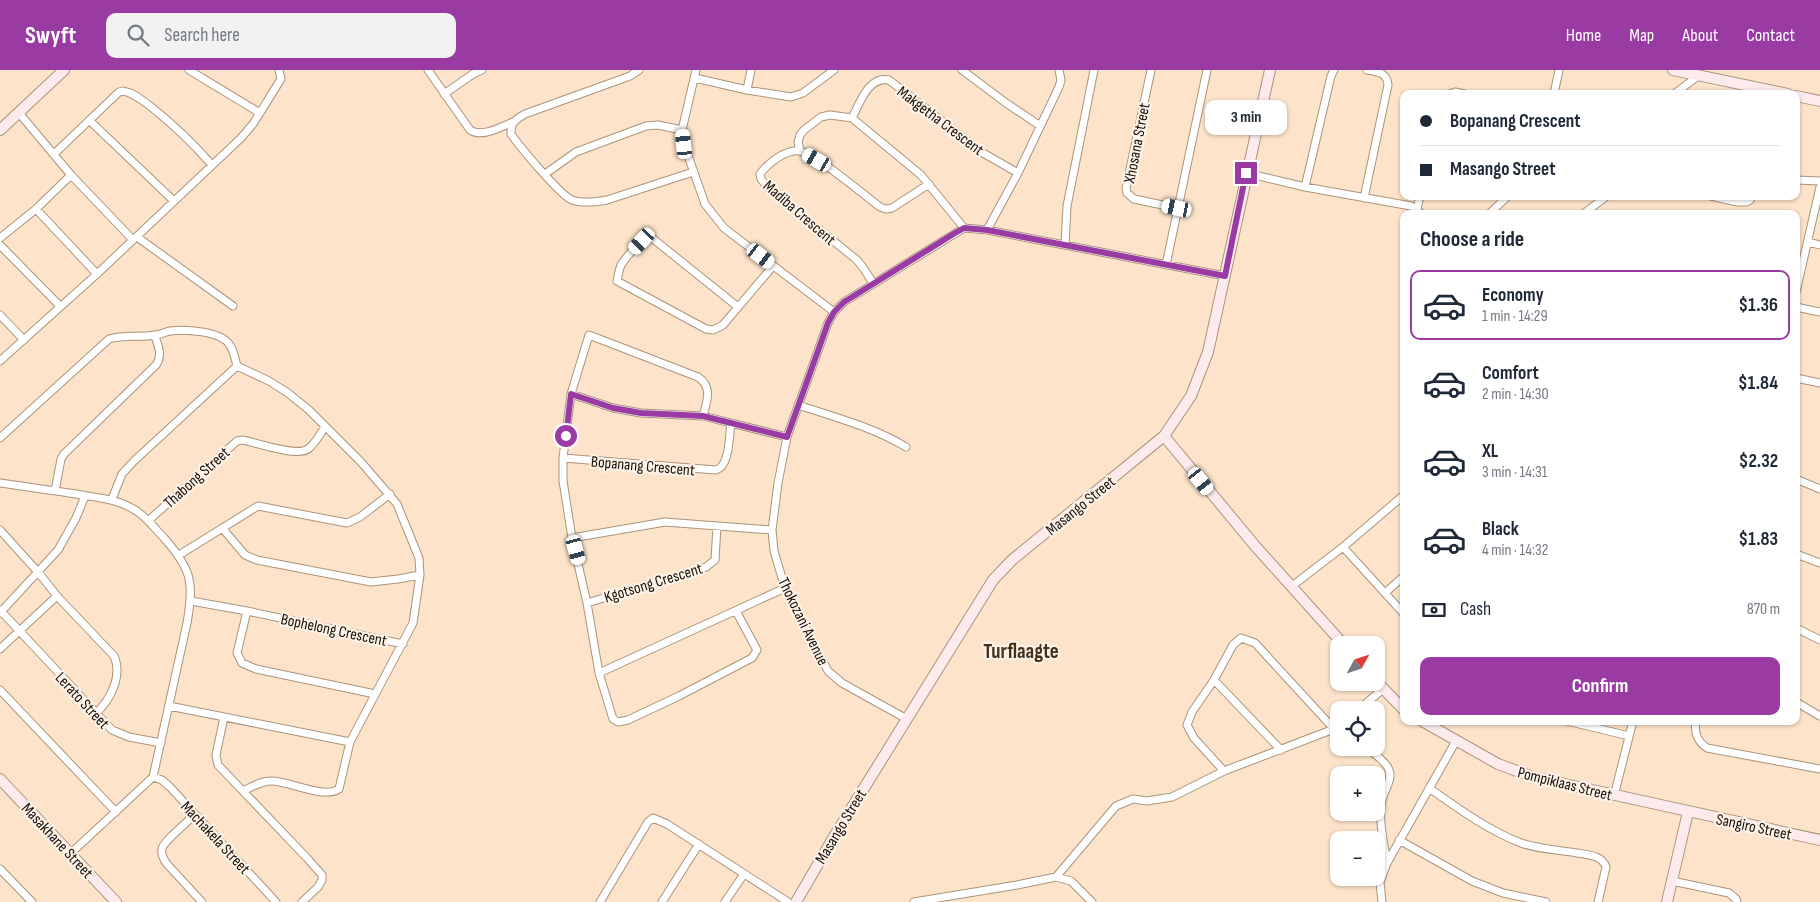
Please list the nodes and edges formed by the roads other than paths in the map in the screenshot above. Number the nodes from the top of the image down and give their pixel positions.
1 (64, 70) edge
2 (189, 70) edge
3 (279, 70) edge
4 (428, 70) edge
5 (482, 70) edge
6 (639, 70) edge
7 (751, 70) edge
8 (834, 70) edge
9 (962, 70) edge
10 (1059, 70) edge
11 (1094, 70) edge
12 (1151, 70) edge
13 (1207, 70) edge
14 (1270, 70) edge
15 (1334, 70) edge
16 (1367, 70) edge
17 (1559, 70) edge
18 (1673, 70) edge
19 (473, 72) edge
20 (825, 73) edge
21 (1692, 73) edge
22 (696, 74) edge
23 (747, 90) junction
24 (1555, 90) edge
25 (1677, 90) edge
26 (1766, 90) edge
27 (444, 94) junction
28 (1800, 97) edge
29 (1820, 101) edge
30 (19, 113) junction
31 (260, 113) junction
32 (852, 118) junction
33 (90, 121) junction
34 (513, 122) junction
35 (1039, 125) junction
36 (0, 130) edge
37 (682, 130) junction
38 (800, 151) junction
39 (54, 154) junction
40 (212, 165) junction
41 (693, 172) junction
42 (1018, 173) junction
43 (1246, 173) junction
44 (545, 174) junction
45 (71, 175) junction
46 (1800, 180) edge
47 (1820, 181) edge
48 (929, 184) junction
49 (1305, 187) junction
50 (1820, 187) edge
51 (1364, 198) junction
52 (1503, 200) edge
53 (1602, 200) edge
54 (1728, 200) edge
55 (1748, 200) edge
56 (174, 201) junction
57 (1177, 208) junction
58 (36, 209) junction
59 (1417, 210) edge
60 (1493, 210) edge
61 (1588, 210) edge
62 (964, 228) junction
63 (987, 230) junction
64 (0, 238) edge
65 (135, 238) junction
66 (1808, 242) junction
67 (0, 245) edge
68 (1065, 245) junction
69 (1820, 245) edge
70 (1166, 265) junction
71 (773, 266) junction
72 (98, 274) junction
73 (1800, 275) edge
74 (1225, 276) junction
75 (873, 283) junction
76 (60, 306) junction
77 (233, 306) dead end
78 (738, 307) junction
79 (1800, 308) edge
80 (834, 312) junction
81 (1820, 312) edge
82 (0, 315) edge
83 (155, 336) junction
84 (24, 340) junction
85 (0, 361) edge
86 (237, 366) junction
87 (1800, 379) edge
88 (1820, 383) edge
89 (571, 394) junction
90 (798, 405) junction
91 (703, 416) junction
92 (731, 423) junction
93 (325, 427) junction
94 (1164, 436) junction
95 (787, 437) junction
96 (0, 438) edge
97 (906, 446) dead end
98 (563, 458) junction
99 (1800, 481) edge
100 (0, 483) edge
101 (1820, 489) edge
102 (55, 491) junction
103 (390, 494) junction
104 (85, 496) junction
105 (1400, 498) edge
106 (112, 499) junction
107 (148, 521) junction
108 (717, 526) junction
109 (224, 529) junction
110 (0, 530) edge
111 (772, 530) junction
112 (572, 538) junction
113 (1343, 547) junction
114 (178, 555) junction
115 (1800, 555) edge
116 (1820, 562) edge
117 (38, 572) junction
118 (420, 575) junction
119 (1400, 580) edge
120 (1292, 586) junction
121 (785, 588) junction
122 (1385, 593) junction
123 (57, 596) junction
124 (191, 601) junction
125 (587, 603) junction
126 (1400, 610) edge
127 (247, 611) junction
128 (736, 611) junction
129 (0, 612) edge
130 (1800, 630) edge
131 (20, 631) junction
132 (1336, 636) edge
133 (1820, 640) edge
134 (403, 644) junction
135 (0, 649) edge
136 (599, 673) junction
137 (1214, 680) junction
138 (0, 690) edge
139 (1385, 690) edge
140 (1375, 691) edge
141 (374, 694) junction
142 (1366, 701) edge
143 (1800, 704) edge
144 (169, 706) junction
145 (1400, 706) edge
146 (95, 714) junction
147 (1820, 716) edge
148 (224, 717) junction
149 (906, 718) junction
150 (1330, 722) edge
151 (1429, 725) edge
152 (1584, 725) edge
153 (1632, 725) edge
154 (1696, 725) edge
155 (1330, 730) edge
156 (1629, 736) junction
157 (1456, 741) junction
158 (350, 742) junction
159 (161, 744) junction
160 (1281, 750) junction
161 (1376, 756) edge
162 (1820, 770) edge
163 (1224, 771) junction
164 (153, 777) junction
165 (0, 779) edge
166 (1428, 788) junction
167 (243, 790) junction
168 (1614, 796) junction
169 (116, 812) junction
170 (1688, 812) junction
171 (194, 815) junction
172 (1399, 840) junction
173 (1820, 840) edge
174 (699, 844) junction
175 (71, 853) junction
176 (1387, 863) junction
177 (0, 869) edge
178 (744, 874) junction
179 (1056, 877) junction
180 (1672, 881) junction
181 (32, 902) edge
182 (116, 902) edge
183 (202, 902) edge
184 (276, 902) edge
185 (302, 902) edge
186 (600, 902) edge
187 (662, 902) edge
188 (725, 902) edge
189 (788, 902) edge
190 (796, 902) edge
191 (914, 902) edge
192 (1092, 902) edge
193 (1382, 902) edge
194 (1546, 902) edge
195 (1598, 902) edge
196 (1668, 902) edge
197 (1736, 902) edge

1 - 30 street
2 - 31 street
3 - 31 street
4 - 27 street
5 - 19 street
6 - 34 street
7 - 23 street
8 - 20 street
9 - 35 street
10 - 35 street
11 - 68 street
12 - 57 street, Xhosana Street
13 - 57 street
14 - 43 street, Masango Street
15 - 49 street
16 - 51 street
17 - 24 street
18 - 21 street
19 - 27 street
20 - 23 street
21 - 25 street
21 - 26 street
22 - 23 street
22 - 37 street
27 - 34 street
28 - 29 street
30 - 36 street
30 - 39 street
31 - 40 street
32 - 38 street
32 - 42 street, Makgetha Crescent
32 - 48 street
33 - 39 street
33 - 40 street
33 - 56 street
34 - 44 street
35 - 42 street
37 - 41 street
37 - 44 street
38 - 48 street
38 - 75 street, Madiba Crescent
39 - 45 street
40 - 56 street
41 - 44 street
41 - 71 street
42 - 63 street
43 - 49 street
43 - 74 street, Masango Street
45 - 58 street
45 - 65 street
46 - 47 street
48 - 62 street
49 - 51 street
50 - 66 street
51 - 59 street
52 - 60 street
53 - 61 street
54 - 55 street
56 - 65 street
57 - 70 street
58 - 64 street
58 - 72 street
62 - 63 street
62 - 75 street, Thokozani Avenue
63 - 68 street
65 - 72 street
65 - 77 street
66 - 69 street
66 - 73 street
67 - 76 street
68 - 70 street
70 - 74 street
71 - 78 street
71 - 80 street
72 - 76 street
74 - 94 street, Masango Street
75 - 80 street, Thokozani Avenue
76 - 84 street
78 - 78 street
79 - 81 street
80 - 90 street, Thokozani Avenue
82 - 84 street
83 - 86 street
83 - 96 street
83 - 102 street
84 - 85 street
86 - 93 street, Bophelong Crescent
86 - 106 street
87 - 88 street
89 - 91 street
89 - 91 street
89 - 98 street
90 - 95 street, Thokozani Avenue
90 - 97 street
91 - 92 street
92 - 95 street
92 - 98 street, Bopanang Crescent
93 - 103 street, Bophelong Crescent
93 - 107 street, Thabong Street
94 - 120 street
94 - 149 street, Masango Street
95 - 111 street, Thokozani Avenue
98 - 112 street, Kgotsong Crescent
99 - 101 street
100 - 102 street
102 - 104 street
103 - 109 street
103 - 118 street, Bophelong Crescent
104 - 106 street
104 - 117 street
105 - 113 street
106 - 107 street
107 - 114 street
108 - 111 street
108 - 112 street
108 - 125 street, Kgotsong Crescent
109 - 114 street
109 - 118 street
110 - 117 street
111 - 121 street, Thokozani Avenue
112 - 125 street, Kgotsong Crescent
113 - 120 street
113 - 122 street
114 - 124 street
115 - 116 street
117 - 123 street
117 - 129 street
118 - 134 street, Bophelong Crescent
119 - 122 street
120 - 132 street
121 - 128 street
121 - 149 street, Thokozani Avenue
122 - 126 street
123 - 131 street
123 - 146 street
124 - 127 street, Bophelong Crescent
124 - 144 street
125 - 136 street
127 - 134 street, Bophelong Crescent
127 - 141 street
128 - 136 street
128 - 136 street
129 - 131 street, Lerato Street
130 - 133 street
131 - 135 street
131 - 146 street, Lerato Street
134 - 141 street
137 - 150 street
137 - 160 street
137 - 163 street
138 - 169 street
139 - 145 street
140 - 142 street
141 - 158 street
143 - 147 street
144 - 148 street
144 - 159 street
146 - 159 street, Lerato Street
148 - 158 street
148 - 167 street
149 - 190 street, Masango Street
151 - 157 street, Pompiklaas Street
152 - 156 street
153 - 156 street
154 - 162 street
155 - 160 street
156 - 168 street
157 - 166 street
157 - 168 street, Pompiklaas Street
158 - 167 street
159 - 164 street
160 - 163 street
161 - 176 street
163 - 179 street
164 - 169 street
164 - 171 street, Machakela Street
165 - 175 street, Masakhane Street
166 - 172 street
166 - 195 street
167 - 185 street
168 - 170 street, Pompiklaas Street
169 - 175 street
170 - 173 street, Sangiro Street
170 - 180 street
171 - 183 street
171 - 184 street, Machakela Street
172 - 176 street
172 - 194 street
174 - 178 street
174 - 186 street
174 - 187 street
175 - 182 street, Masakhane Street
176 - 193 street
177 - 181 street
178 - 188 street
178 - 189 street
179 - 191 street
179 - 192 street
180 - 196 street
180 - 197 street

